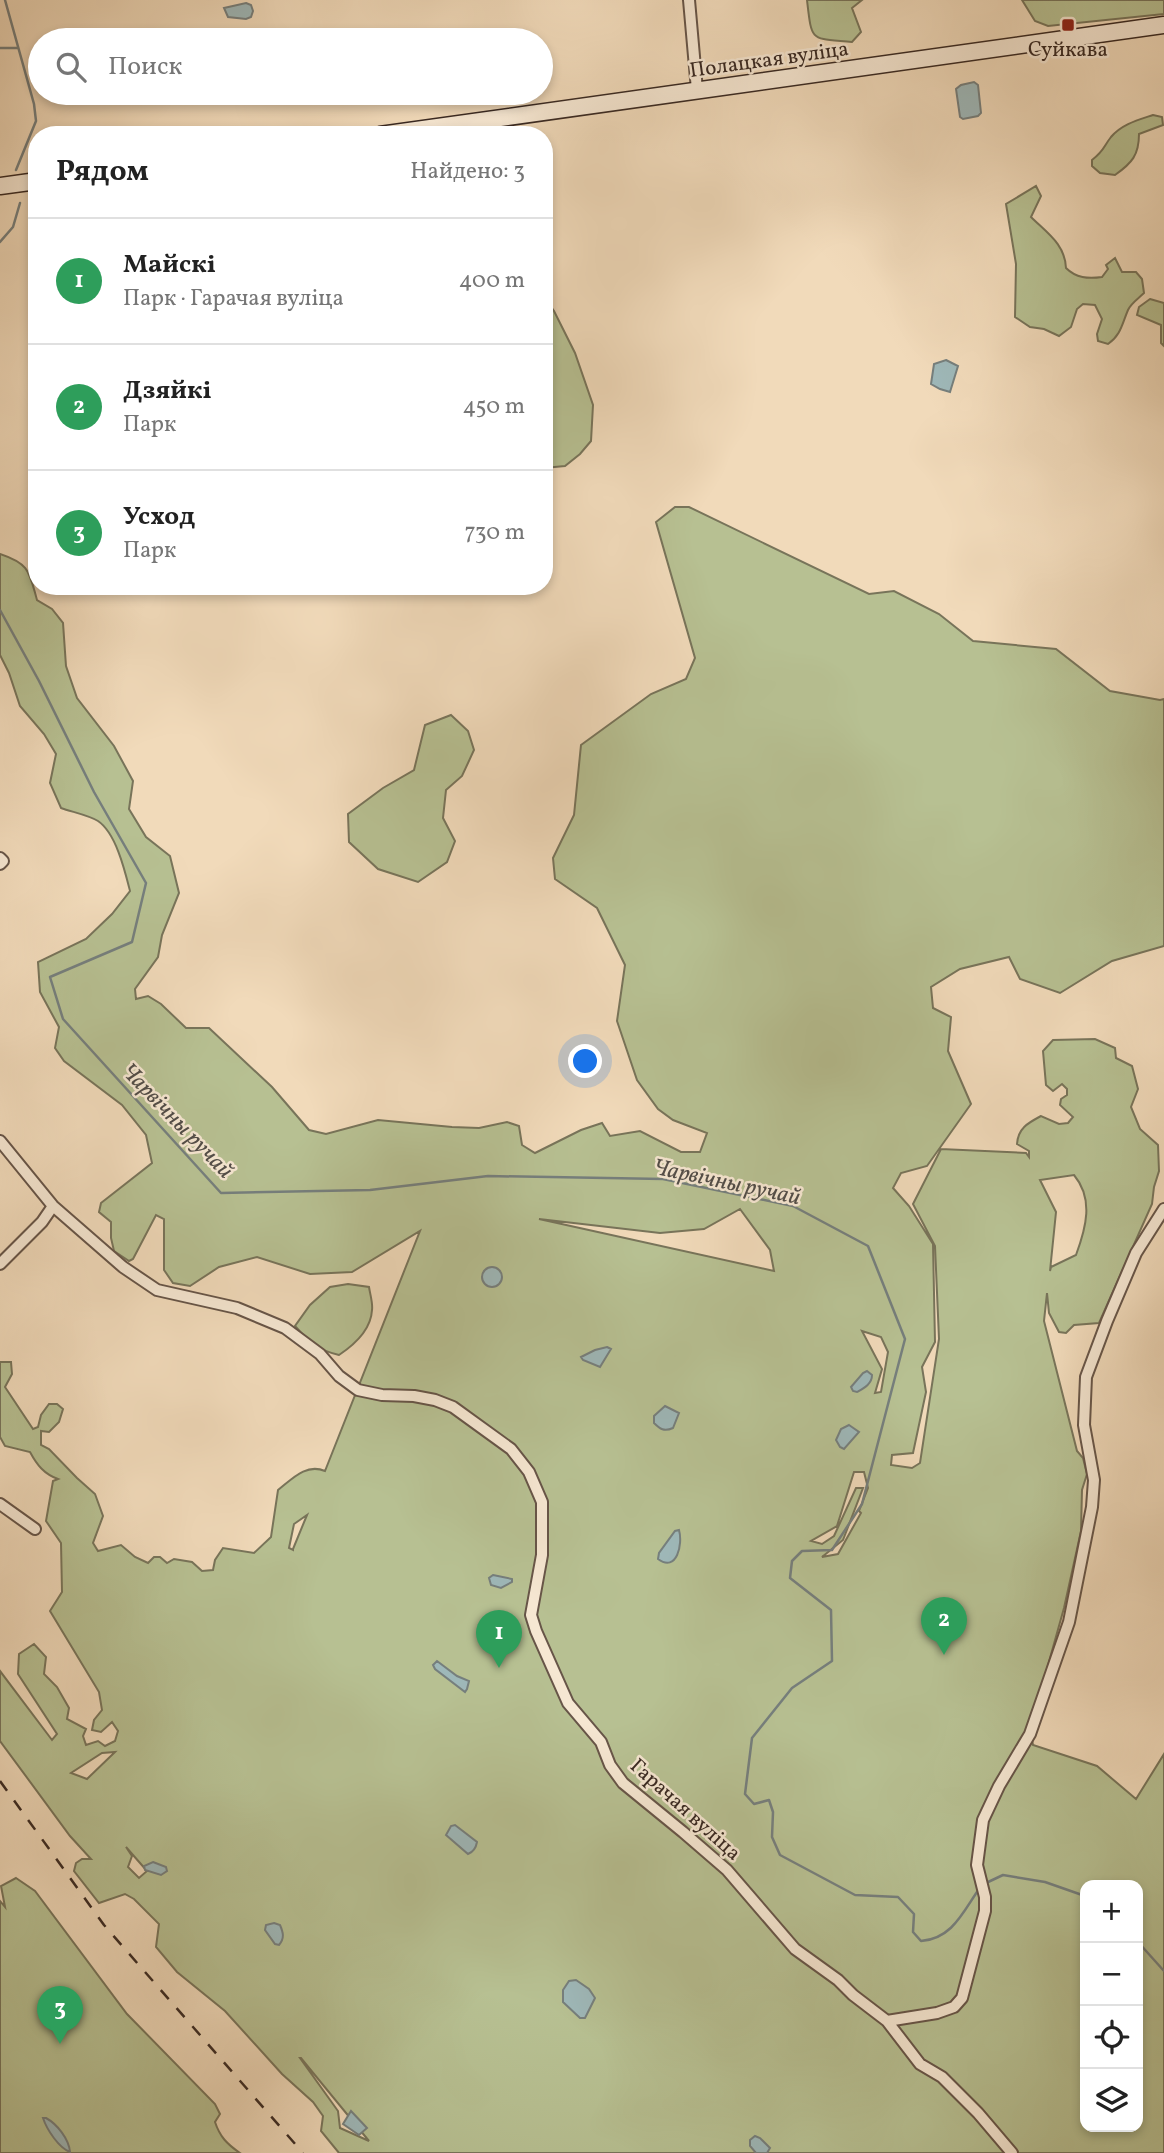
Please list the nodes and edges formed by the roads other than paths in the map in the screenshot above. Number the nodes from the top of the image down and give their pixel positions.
1 (690, 0) edge
2 (1164, 25) edge
3 (698, 90) junction
4 (444, 126) edge
5 (28, 182) edge
6 (0, 186) edge
7 (0, 1142) edge
8 (53, 1206) junction
9 (1164, 1209) edge
10 (0, 1264) edge
11 (0, 1504) edge
12 (35, 1528) dead end
13 (887, 2021) junction
14 (1012, 2153) edge

1 - 3 street
2 - 3 main road, Полацкая вуліца
3 - 4 main road, Полацкая вуліца
5 - 6 main road
7 - 8 street
8 - 10 street
8 - 13 street, Гарачая вуліца
9 - 13 street
11 - 12 street
13 - 14 street, Гарачая вуліца

